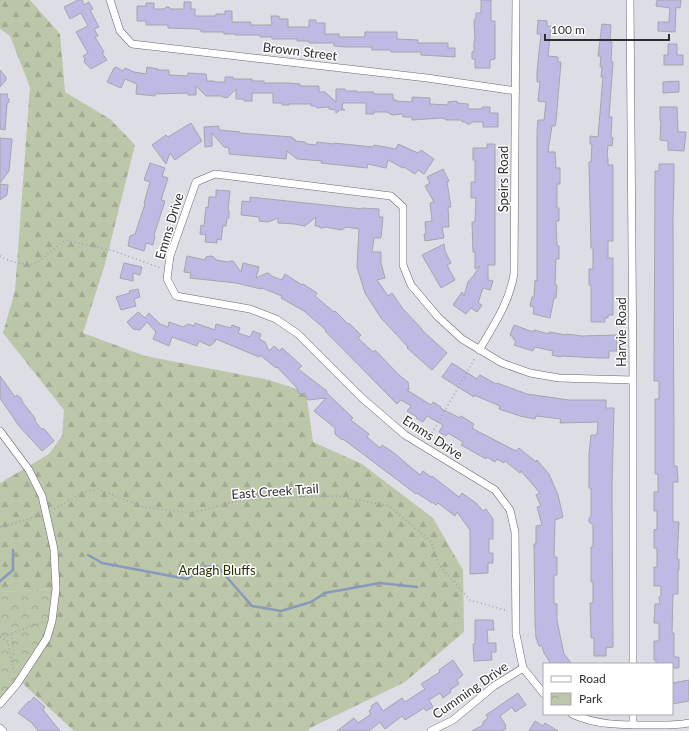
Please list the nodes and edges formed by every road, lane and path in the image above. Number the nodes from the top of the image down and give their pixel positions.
1 (110, 0) edge
2 (516, 0) edge
3 (630, 0) edge
4 (516, 91) junction
5 (0, 256) edge
6 (168, 270) junction
7 (479, 350) junction
8 (475, 358) dead end
9 (633, 380) junction
10 (0, 431) edge
11 (428, 442) dead end
12 (46, 514) junction
13 (0, 527) edge
14 (516, 613) junction
15 (52, 621) junction
16 (11, 634) junction
17 (0, 637) edge
18 (633, 663) edge
19 (12, 666) junction
20 (523, 668) junction
21 (19, 680) junction
22 (543, 693) edge
23 (0, 704) edge
24 (574, 715) edge
25 (633, 715) edge
26 (689, 723) edge
27 (633, 725) junction
28 (0, 728) edge
29 (3, 731) edge
30 (431, 731) edge

1 - 4 street, Brown Street
2 - 4 street, Speirs Road
3 - 9 street, Harvie Road
4 - 7 street, Speirs Road
5 - 6 path
6 - 7 street, Emms Drive
6 - 14 street, Emms Drive
7 - 9 street, Emms Drive
8 - 11 path
9 - 18 street, Harvie Road
10 - 12 street
12 - 13 path, East Creek Trail
12 - 14 path, East Creek Trail
12 - 15 street
14 - 20 street, Emms Drive
15 - 16 path
15 - 21 street
16 - 17 path
16 - 19 path
17 - 19 path
19 - 21 path
20 - 22 street, Emms Drive
20 - 30 street, Cumming Drive
21 - 23 street
24 - 27 street
25 - 27 street
26 - 27 street
28 - 29 street

